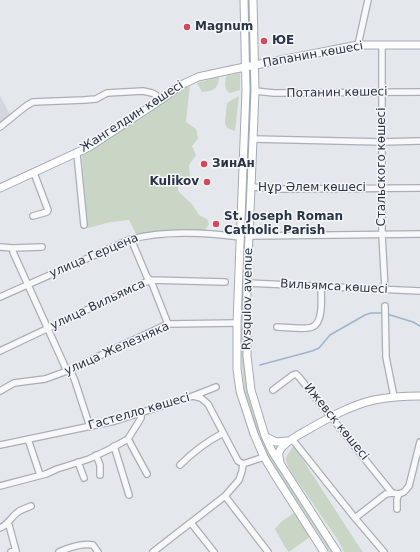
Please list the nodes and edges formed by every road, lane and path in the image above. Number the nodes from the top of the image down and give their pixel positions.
1 (244, 0) edge
2 (253, 0) edge
3 (368, 0) edge
4 (358, 45) junction
5 (420, 45) edge
6 (382, 46) junction
7 (255, 65) junction
8 (246, 67) junction
9 (255, 91) junction
10 (382, 92) junction
11 (420, 92) edge
12 (159, 101) junction
13 (0, 127) edge
14 (253, 139) junction
15 (420, 141) edge
16 (382, 142) junction
17 (244, 149) junction
18 (77, 154) junction
19 (34, 173) junction
20 (251, 187) junction
21 (0, 188) edge
22 (382, 188) junction
23 (420, 188) edge
24 (241, 213) junction
25 (33, 216) dead end
26 (84, 225) dead end
27 (420, 234) edge
28 (382, 235) junction
29 (249, 236) junction
30 (240, 237) junction
31 (131, 239) junction
32 (0, 247) edge
33 (42, 247) dead end
34 (13, 248) junction
35 (248, 250) junction
36 (239, 269) junction
37 (150, 280) junction
38 (225, 282) dead end
39 (247, 283) junction
40 (28, 284) junction
41 (321, 286) junction
42 (386, 289) junction
43 (420, 291) edge
44 (0, 297) edge
45 (247, 298) junction
46 (385, 311) dead end
47 (238, 323) junction
48 (168, 324) junction
49 (277, 326) dead end
50 (48, 329) junction
51 (0, 351) edge
52 (67, 371) junction
53 (216, 387) dead end
54 (273, 390) dead end
55 (0, 391) edge
56 (193, 396) junction
57 (420, 396) edge
58 (394, 397) junction
59 (141, 414) junction
60 (331, 416) junction
61 (90, 427) junction
62 (224, 433) junction
63 (266, 436) junction
64 (28, 439) junction
65 (128, 439) junction
66 (292, 439) junction
67 (420, 442) edge
68 (0, 445) edge
69 (114, 446) junction
70 (96, 455) junction
71 (264, 457) junction
72 (78, 462) junction
73 (244, 464) junction
74 (280, 464) junction
75 (180, 465) dead end
76 (146, 474) dead end
77 (40, 475) junction
78 (100, 475) dead end
79 (84, 478) dead end
80 (0, 486) edge
81 (392, 493) junction
82 (399, 494) junction
83 (130, 495) dead end
84 (225, 496) junction
85 (31, 506) dead end
86 (398, 509) dead end
87 (355, 518) junction
88 (191, 523) junction
89 (7, 525) junction
90 (0, 528) edge
91 (13, 551) edge
92 (59, 552) edge
93 (98, 552) edge
94 (154, 552) edge
95 (214, 552) edge
96 (268, 552) edge
97 (324, 552) edge
98 (337, 552) edge
99 (384, 552) edge

1 - 8 main road, Rysqulov avenue
2 - 7 main road, Rysqulov avenue
3 - 4 street
4 - 6 main road, Папанин көшесі
4 - 7 main road, Папанин көшесі
5 - 6 main road, Папанин көшесі
6 - 10 street, Стальского көшесі
7 - 8 main road, Папанин көшесі
7 - 9 main road, Rysqulov avenue
8 - 12 main road, Жангелдин көшесі
8 - 17 main road, Rysqulov avenue
9 - 10 street, Потанин көшесі
9 - 14 main road, Rysqulov avenue
10 - 11 street, Потанин көшесі
10 - 16 street, Стальского көшесі
12 - 13 street
12 - 18 main road, Жангелдин көшесі
14 - 16 street
14 - 20 main road, Rysqulov avenue
15 - 16 street
16 - 22 street, Стальского көшесі
17 - 20 main road
17 - 24 main road, Rysqulov avenue
18 - 19 main road, Жангелдин көшесі
18 - 26 street
19 - 21 main road, Жангелдин көшесі
19 - 25 street
20 - 22 street, Нұр Әлем көшесі
20 - 29 main road, Rysqulov avenue
22 - 23 street, Нұр Әлем көшесі
22 - 28 street, Стальского көшесі
24 - 30 main road, Rysqulov avenue
24 - 35 main road
27 - 28 street
28 - 29 street
28 - 42 street, Стальского көшесі
29 - 35 main road, Rysqulov avenue
30 - 31 street, улица Герцена
30 - 36 main road, Rysqulov avenue
31 - 37 street
31 - 40 street, улица Герцена
32 - 34 street
33 - 34 street
34 - 40 street
35 - 39 main road, Rysqulov avenue
36 - 45 main road
36 - 47 main road, Rysqulov avenue
37 - 38 street, улица Вильямса
37 - 48 street
37 - 50 street, улица Вильямса
39 - 41 street, Вильямса көшесі
39 - 45 main road, Rysqulov avenue
40 - 44 street, улица Герцена
40 - 50 street
41 - 42 street, Вильямса көшесі
41 - 49 street
42 - 43 street, Вильямса көшесі
45 - 63 main road, Rysqulov avenue
46 - 58 street
47 - 48 street, улица Железняка
47 - 71 main road, Rysqulov avenue
48 - 52 street, улица Железняка
50 - 51 street, улица Вильямса
50 - 52 street
52 - 55 street, улица Железняка
52 - 61 street
53 - 56 street
54 - 60 street, Ижевск көшесі
56 - 59 street, Гастелло көшесі
56 - 62 street, Гастелло көшесі
57 - 58 main road
58 - 60 main road
59 - 61 street, Гастелло көшесі
59 - 65 street
60 - 66 main road
60 - 81 street, Ижевск көшесі
61 - 64 street, Гастелло көшесі
62 - 73 street, Гастелло көшесі
62 - 75 street
63 - 66 main road
63 - 74 main road, Rysqulov avenue
64 - 68 street, Гастелло көшесі
64 - 77 street
65 - 69 street
65 - 76 street
66 - 74 main road
66 - 87 street
67 - 82 street
69 - 70 street
69 - 83 street
70 - 72 street
70 - 78 street
71 - 73 street
71 - 97 main road, Rysqulov avenue
72 - 77 street
72 - 79 street
73 - 84 street
74 - 98 main road, Rysqulov avenue
77 - 80 street
81 - 82 street
81 - 87 street
82 - 86 street
84 - 88 street
84 - 96 street
85 - 89 street
87 - 99 street
88 - 94 street
88 - 95 street
89 - 90 street
89 - 91 street
92 - 93 street

